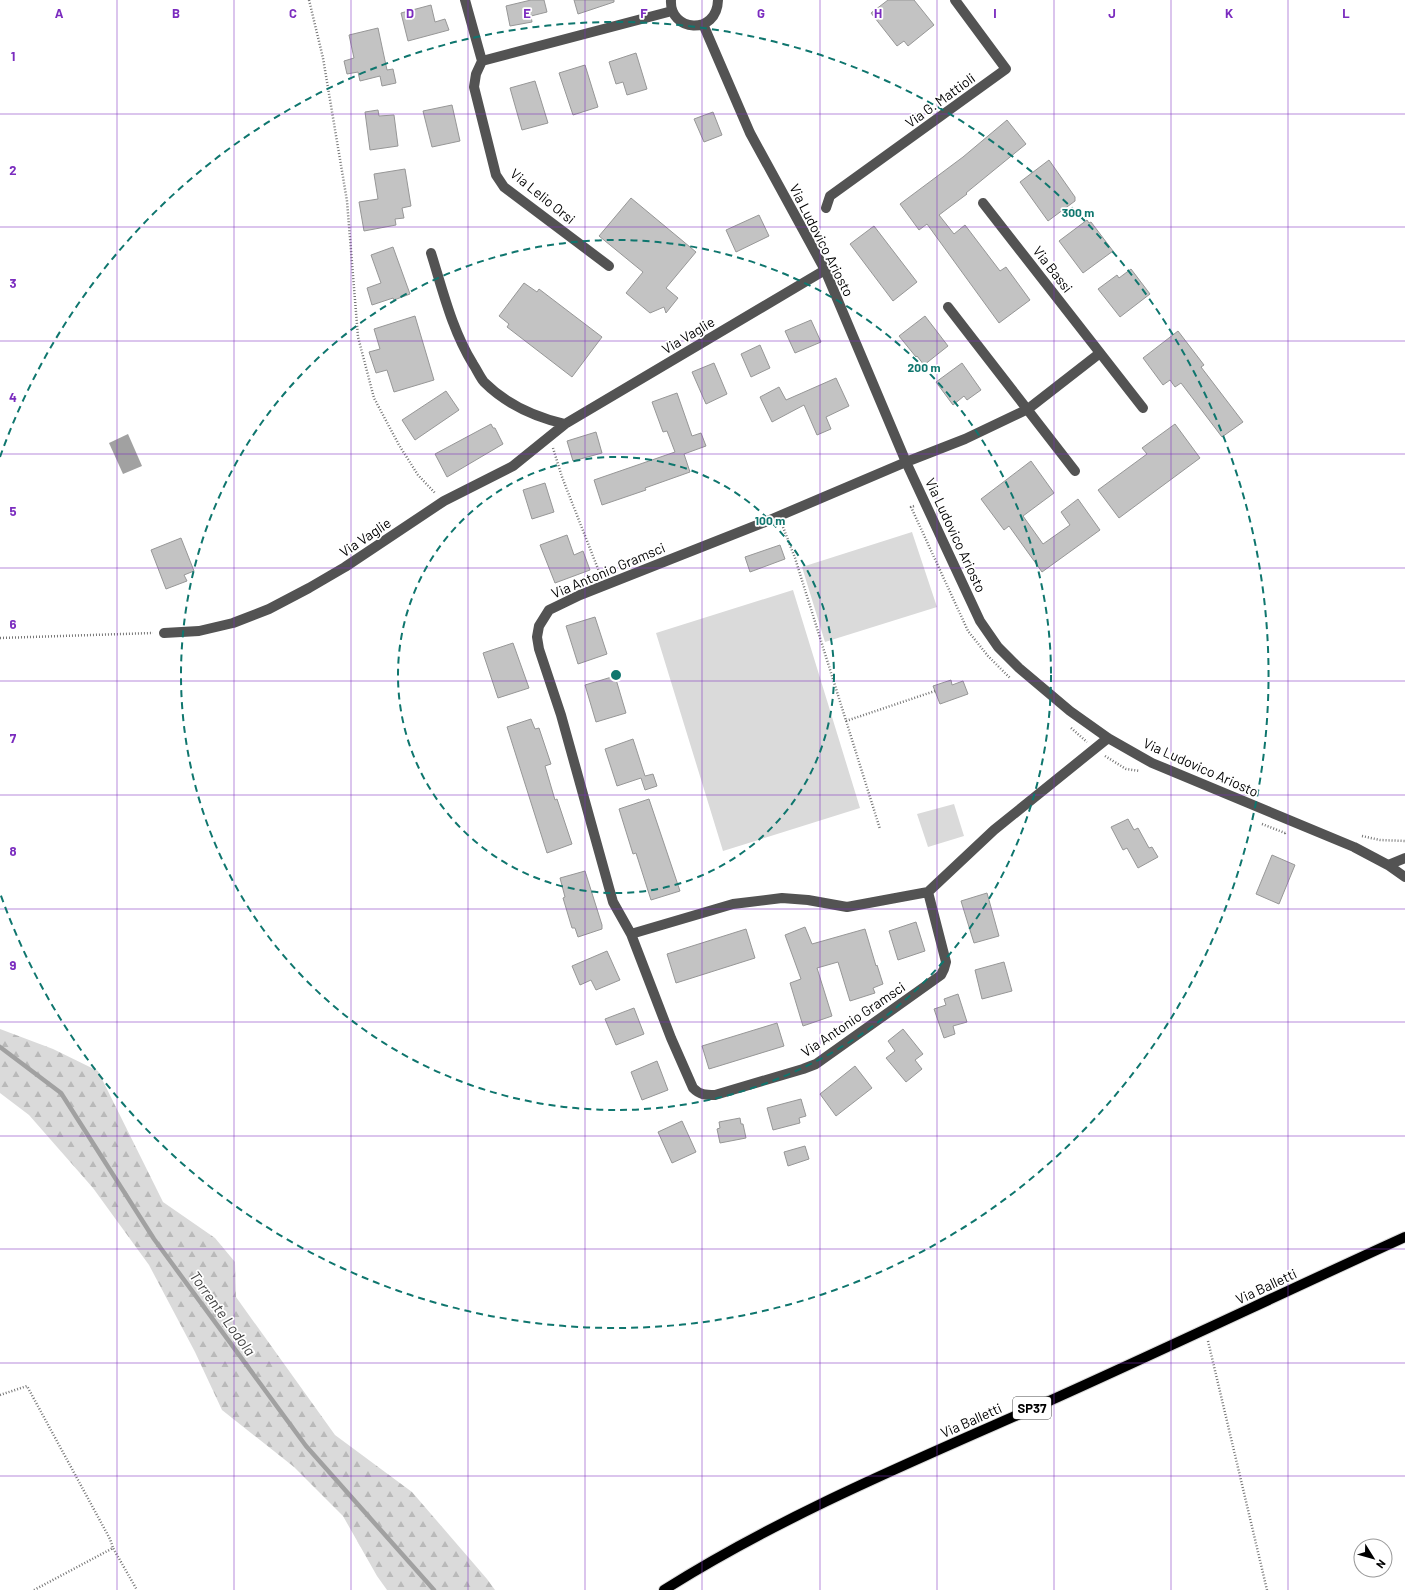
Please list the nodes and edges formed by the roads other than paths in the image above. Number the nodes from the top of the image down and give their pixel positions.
1 (465, 0) edge
2 (672, 0) edge
3 (718, 0) edge
4 (955, 0) edge
5 (672, 10) junction
6 (703, 24) junction
7 (482, 61) junction
8 (984, 203) dead end
9 (826, 208) dead end
10 (432, 253) dead end
11 (610, 266) dead end
12 (825, 270) junction
13 (948, 307) dead end
14 (1100, 353) junction
15 (1143, 408) dead end
16 (1028, 409) junction
17 (564, 424) junction
18 (906, 462) junction
19 (1075, 470) dead end
20 (164, 632) road end
21 (1108, 738) junction
22 (1405, 858) edge
23 (1388, 865) junction
24 (1405, 877) edge
25 (928, 892) junction
26 (631, 934) junction
27 (1405, 1237) edge
28 (664, 1590) edge

1 - 7 street
2 - 5 street
3 - 6 street
4 - 9 street, Via G. Mattioli
5 - 6 street
5 - 7 street
6 - 12 street, Via Ludovico Ariosto
7 - 11 street, Via Lelio Orsi
8 - 14 street, Via Bassi
10 - 17 street
12 - 17 street, Via Vaglie
12 - 18 street, Via Ludovico Ariosto
13 - 16 street
14 - 15 street, Via Bassi
14 - 16 street
16 - 18 street
16 - 19 street
17 - 20 street, Via Vaglie
18 - 21 street, Via Ludovico Ariosto
18 - 26 street, Via Antonio Gramsci
21 - 23 street, Via Ludovico Ariosto
21 - 25 street
22 - 23 street
23 - 24 street, Via Ludovico Ariosto
25 - 26 street
25 - 26 street, Via Antonio Gramsci
27 - 28 main road, Via Balletti / SP37

